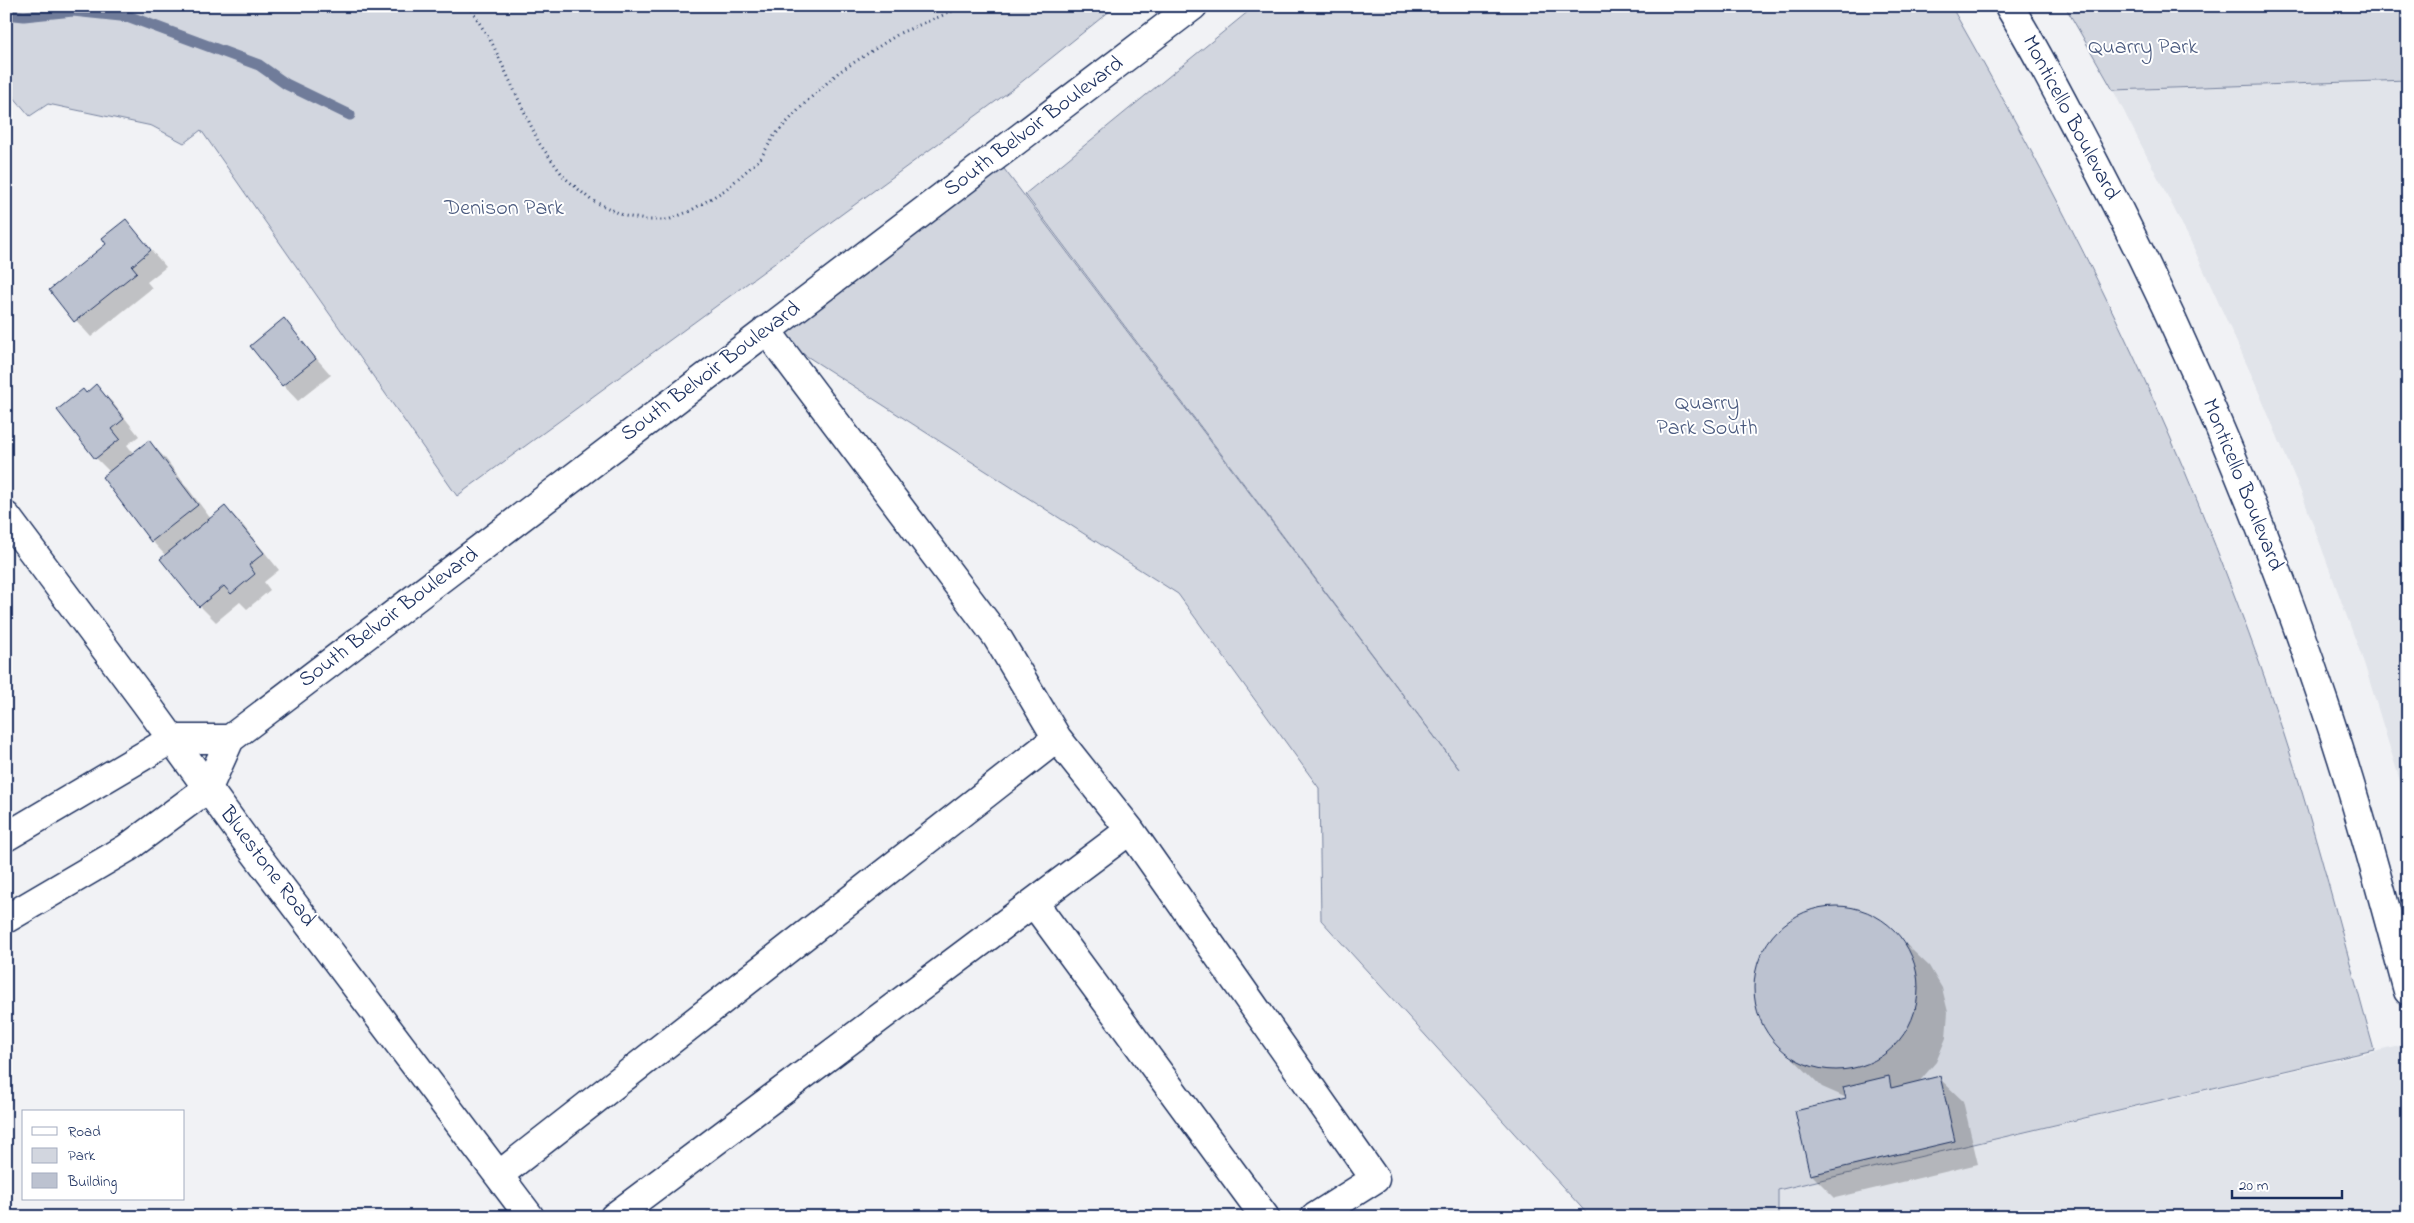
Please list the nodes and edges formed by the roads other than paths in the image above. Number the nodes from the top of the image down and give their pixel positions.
1 (1194, 6) edge
2 (2008, 6) edge
3 (766, 330) junction
4 (6, 516) edge
5 (1057, 738) junction
6 (172, 739) junction
7 (230, 739) junction
8 (208, 788) junction
9 (1130, 830) junction
10 (6, 838) edge
11 (1034, 903) junction
12 (6, 918) edge
13 (2408, 991) edge
14 (499, 1175) junction
15 (530, 1217) edge
16 (614, 1217) edge
17 (1265, 1217) edge
18 (1315, 1217) edge

1 - 3 street, South Belvoir Boulevard
2 - 13 street, Monticello Boulevard
3 - 5 street
3 - 7 street, South Belvoir Boulevard
4 - 6 street, Bluestone Road
5 - 9 street
5 - 14 street
6 - 7 street
6 - 8 street, Bluestone Road
6 - 10 street
7 - 8 street, South Belvoir Boulevard
8 - 12 street, South Belvoir Boulevard
8 - 14 street, Bluestone Road
9 - 11 street
9 - 18 street
11 - 16 street
11 - 17 street
14 - 15 street, Bluestone Road

